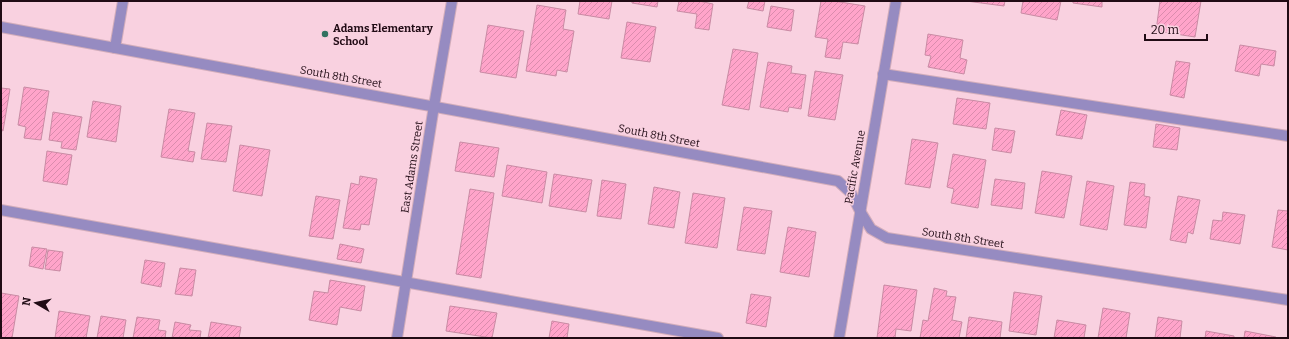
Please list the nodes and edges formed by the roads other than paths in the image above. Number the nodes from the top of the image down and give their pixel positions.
1 (123, 1) edge
2 (452, 1) edge
3 (895, 1) edge
4 (1, 27) edge
5 (115, 48) junction
6 (883, 74) junction
7 (434, 106) junction
8 (1288, 136) edge
9 (1, 210) edge
10 (860, 211) junction
11 (405, 283) junction
12 (1288, 300) edge
13 (397, 338) edge
14 (718, 338) edge
15 (839, 338) edge

1 - 5 street
2 - 7 street, East Adams Street
3 - 6 street, Pacific Avenue
4 - 5 street, South 8th Street
5 - 7 street, South 8th Street
6 - 8 street
6 - 10 street, Pacific Avenue
7 - 10 street, South 8th Street
7 - 11 street, East Adams Street
9 - 11 street
10 - 12 street, South 8th Street
10 - 15 street, Pacific Avenue
11 - 13 street, East Adams Street
11 - 14 street

